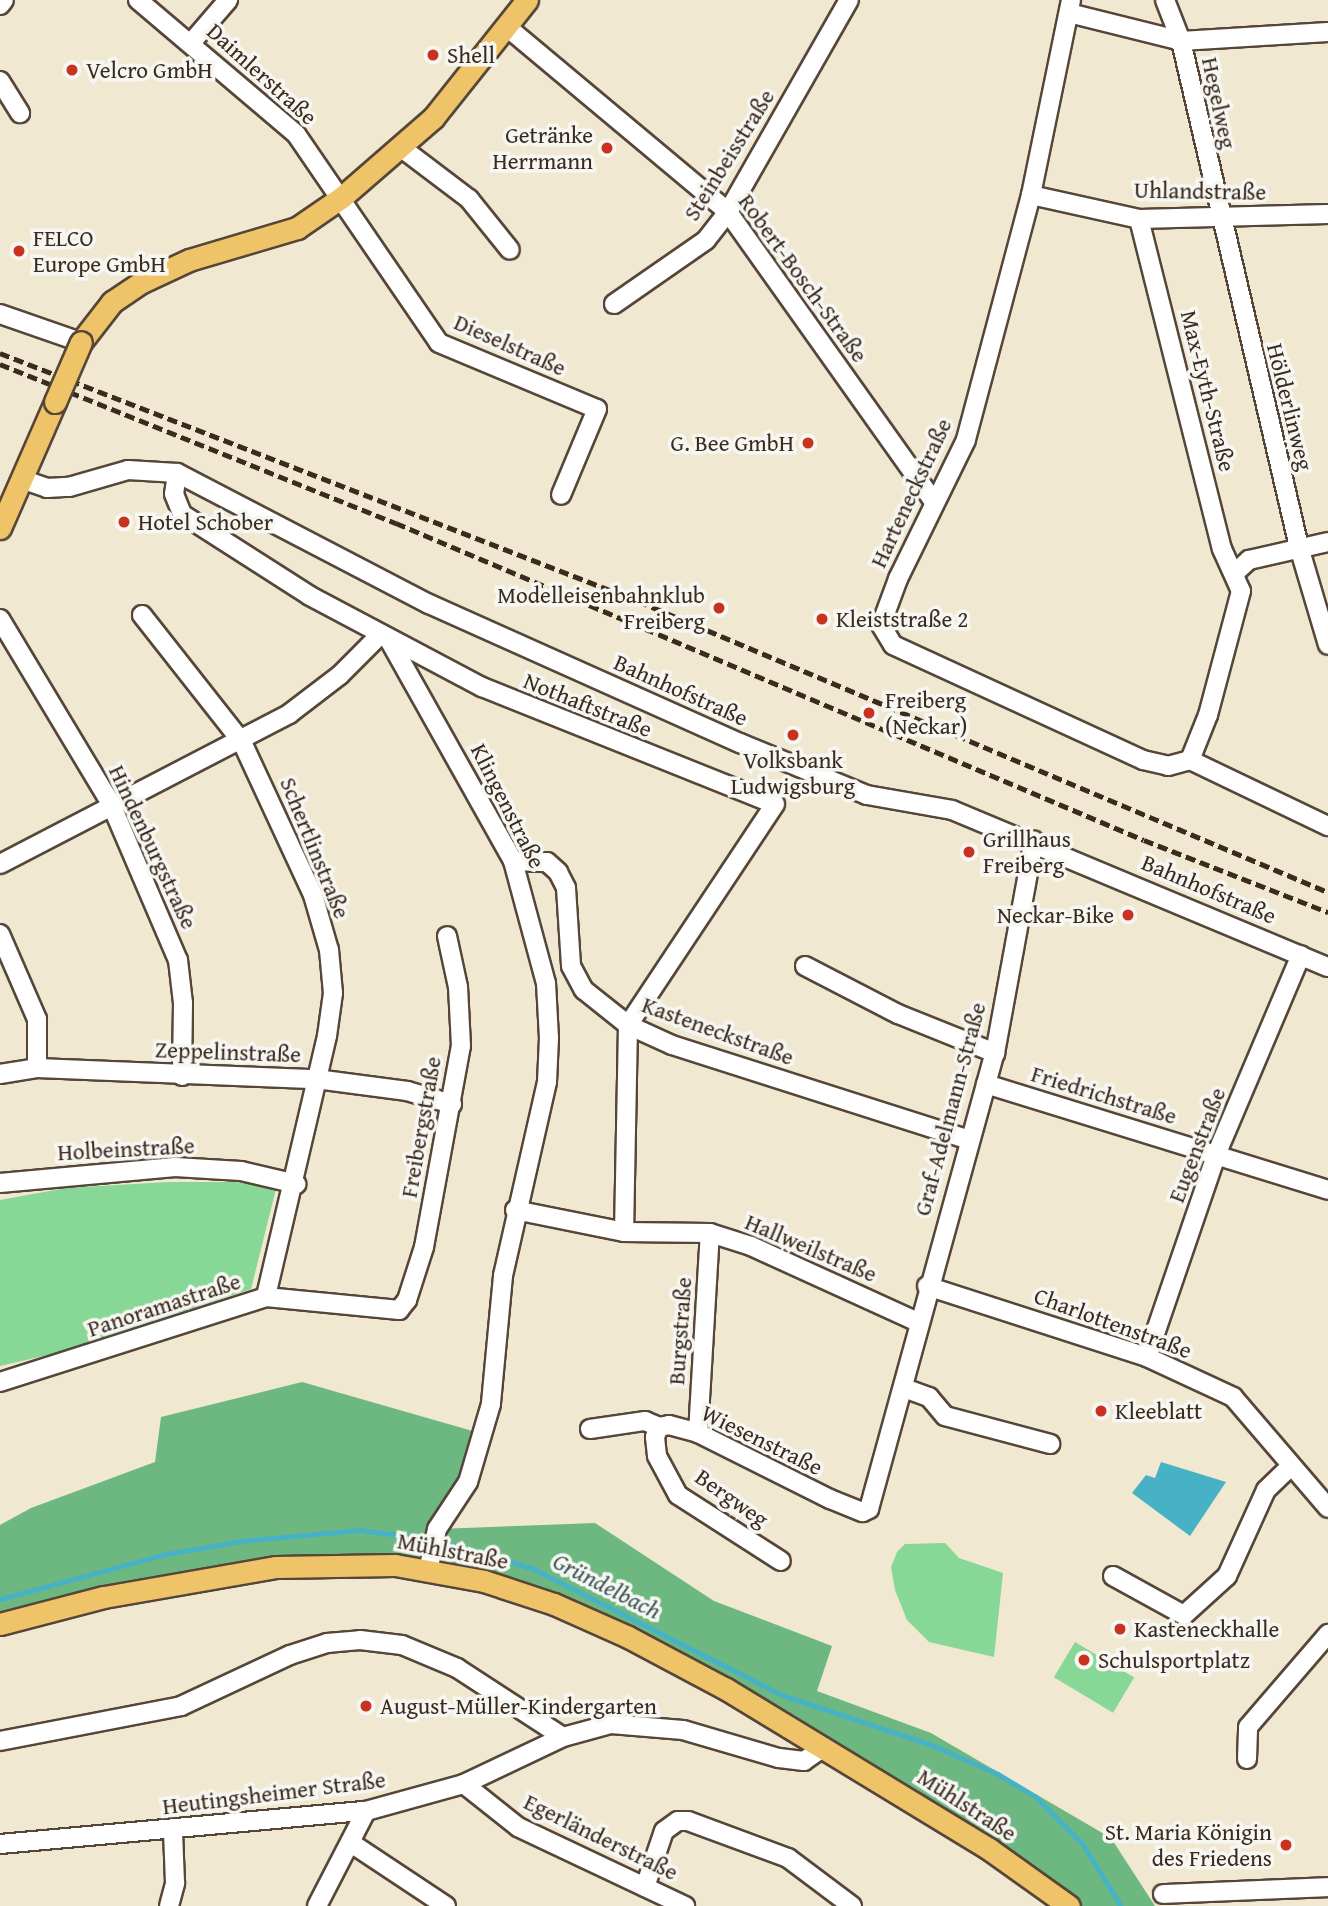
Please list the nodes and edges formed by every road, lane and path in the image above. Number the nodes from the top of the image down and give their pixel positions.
1 (4, 0) edge
2 (138, 0) edge
3 (228, 0) edge
4 (527, 0) edge
5 (849, 0) edge
6 (1165, 0) edge
7 (0, 5) edge
8 (1070, 6) edge
9 (507, 27) junction
10 (1328, 32) edge
11 (1181, 41) junction
12 (191, 43) junction
13 (0, 81) edge
14 (20, 113) dead end
15 (403, 149) junction
16 (1031, 195) junction
17 (342, 197) junction
18 (728, 212) junction
19 (1328, 214) edge
20 (1139, 219) junction
21 (1219, 219) junction
22 (510, 250) dead end
23 (614, 304) dead end
24 (0, 314) edge
25 (81, 342) junction
26 (177, 472) junction
27 (24, 480) junction
28 (561, 495) dead end
29 (934, 502) junction
30 (0, 528) edge
31 (1328, 542) edge
32 (1299, 547) junction
33 (1236, 572) junction
34 (142, 615) dead end
35 (0, 619) edge
36 (385, 636) junction
37 (1328, 645) edge
38 (242, 742) junction
39 (1190, 760) junction
40 (111, 804) junction
41 (1328, 826) edge
42 (1034, 841) junction
43 (513, 861) junction
44 (0, 864) edge
45 (0, 934) edge
46 (447, 936) dead end
47 (1301, 955) junction
48 (805, 966) dead end
49 (1328, 967) edge
50 (628, 1025) junction
51 (995, 1053) junction
52 (37, 1068) junction
53 (0, 1074) edge
54 (182, 1076) junction
55 (316, 1079) junction
56 (986, 1084) junction
57 (452, 1104) junction
58 (969, 1140) junction
59 (1216, 1155) junction
60 (0, 1183) edge
61 (296, 1184) junction
62 (1328, 1190) edge
63 (515, 1210) junction
64 (624, 1232) junction
65 (710, 1233) junction
66 (927, 1286) junction
67 (266, 1297) junction
68 (387, 1312) joint
69 (918, 1322) junction
70 (1147, 1357) junction
71 (0, 1382) edge
72 (904, 1388) junction
73 (659, 1427) junction
74 (590, 1429) dead end
75 (698, 1433) junction
76 (1050, 1444) dead end
77 (1291, 1466) junction
78 (1324, 1497) edge
79 (869, 1509) joint
80 (782, 1561) dead end
81 (430, 1562) junction
82 (1113, 1576) dead end
83 (0, 1624) edge
84 (1328, 1634) edge
85 (563, 1737) junction
86 (0, 1741) edge
87 (824, 1747) junction
88 (1247, 1759) dead end
89 (464, 1784) junction
90 (366, 1811) junction
91 (173, 1830) junction
92 (351, 1843) junction
93 (0, 1844) edge
94 (645, 1887) junction
95 (1328, 1887) edge
96 (1163, 1894) dead end
97 (169, 1906) edge
98 (317, 1906) edge
99 (446, 1906) edge
100 (685, 1906) edge
101 (852, 1906) edge
102 (1069, 1906) edge

1 - 7 street
2 - 12 street, Daimlerstraße
3 - 12 street
4 - 9 main road
5 - 18 street, Steinbeisstraße
6 - 11 street, Hegelweg
8 - 11 street
8 - 16 street, Harteneckstraße
9 - 15 main road
9 - 18 street, Robert-Bosch-Straße
10 - 11 street
11 - 21 street, Hegelweg
12 - 17 street, Daimlerstraße
13 - 14 street
15 - 17 main road
15 - 22 street
16 - 20 street, Uhlandstraße
16 - 29 street, Harteneckstraße
17 - 25 main road
17 - 28 street, Dieselstraße
18 - 23 street, Steinbeisstraße
18 - 29 street, Robert-Bosch-Straße
19 - 21 street, Uhlandstraße
20 - 21 street, Uhlandstraße
20 - 33 street, Max-Eyth-Straße
21 - 32 street, Hölderlinweg
24 - 25 street
25 - 27 main road, bridge
26 - 27 street, Bahnhofstraße
26 - 36 street
26 - 42 street, Bahnhofstraße
27 - 30 main road
29 - 39 street, Harteneckstraße
31 - 32 street
32 - 33 street
32 - 37 street, Hölderlinweg
33 - 39 street, Max-Eyth-Straße
34 - 38 street, Schertlinstraße
35 - 40 street, Hindenburgstraße
36 - 38 street
36 - 43 street, Klingenstraße
36 - 50 street, Nothaftstraße
38 - 40 street
38 - 55 street, Schertlinstraße
39 - 41 street
40 - 44 street
40 - 54 street, Hindenburgstraße
42 - 47 street, Bahnhofstraße
42 - 51 street, Graf-Adelmann-Straße
43 - 50 street, Kasteneckstraße
43 - 63 street, Klingenstraße
45 - 52 street
46 - 57 street, Freibergstraße
47 - 49 street, Bahnhofstraße
47 - 59 street, Eugenstraße
48 - 51 street
50 - 58 street, Kasteneckstraße
50 - 64 street
51 - 56 street, Graf-Adelmann-Straße
52 - 53 street, Zeppelinstraße
52 - 54 street, Zeppelinstraße
54 - 55 street, Zeppelinstraße
55 - 57 street, Zeppelinstraße
55 - 61 street, Schertlinstraße
56 - 58 street, Graf-Adelmann-Straße
56 - 59 street, Friedrichstraße
57 - 68 street, Freibergstraße
58 - 66 street, Graf-Adelmann-Straße
59 - 62 street, Friedrichstraße
59 - 70 street, Eugenstraße
60 - 61 street, Holbeinstraße
61 - 67 street, Schertlinstraße
63 - 64 street, Hallweilstraße
63 - 81 street, Klingenstraße
64 - 65 street, Hallweilstraße
65 - 69 street, Hallweilstraße
65 - 75 street, Burgstraße
66 - 69 street, Graf-Adelmann-Straße
66 - 70 street, Charlottenstraße
67 - 68 street, Panoramastraße
67 - 71 street, Panoramastraße
69 - 72 street, Graf-Adelmann-Straße
70 - 77 street, Charlottenstraße
72 - 76 street
72 - 79 street, Graf-Adelmann-Straße
73 - 74 street, Wiesenstraße
73 - 75 street, Wiesenstraße
73 - 80 street, Bergweg
75 - 79 street, Wiesenstraße
77 - 78 street, Charlottenstraße
77 - 82 street
81 - 83 main road, Mühlstraße
81 - 87 main road, Mühlstraße
84 - 88 street
85 - 86 street
85 - 87 street, Heutingsheimer Straße
85 - 89 street, Heutingsheimer Straße
87 - 102 main road, Mühlstraße
89 - 90 street, Heutingsheimer Straße
89 - 94 street, Egerländerstraße
90 - 91 street, Heutingsheimer Straße
90 - 92 street
91 - 93 street, Heutingsheimer Straße
91 - 97 street
92 - 98 street
92 - 99 street
94 - 100 street, Egerländerstraße
94 - 101 street
95 - 96 street

